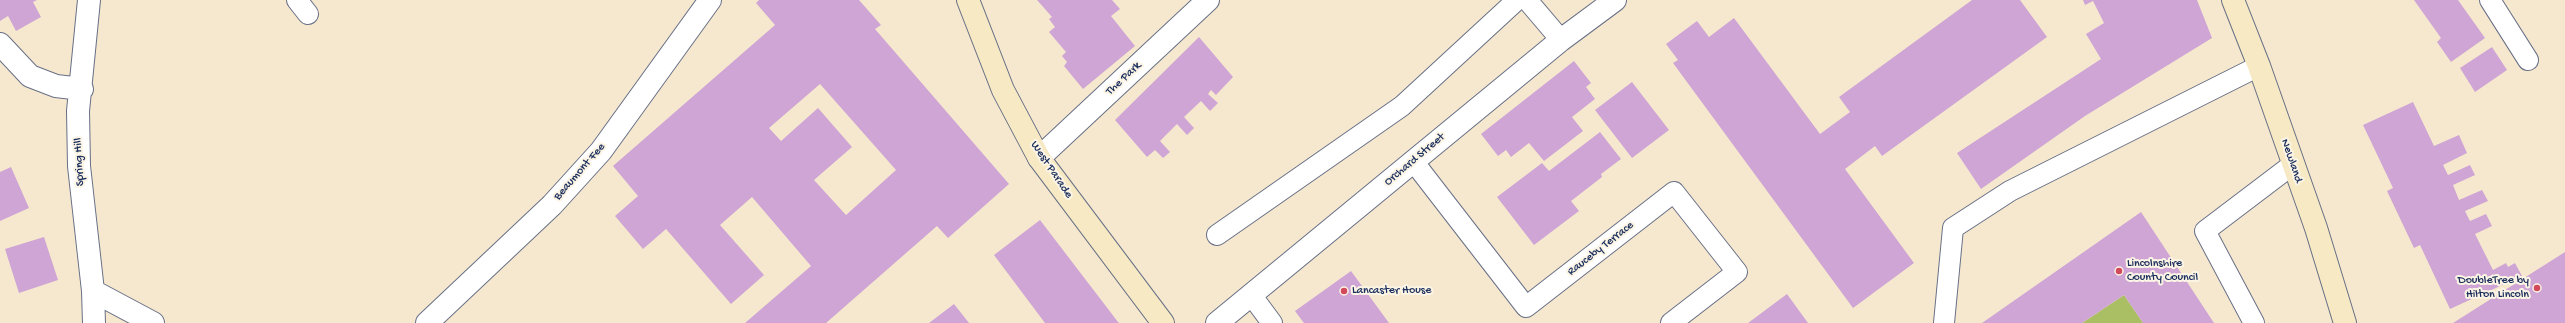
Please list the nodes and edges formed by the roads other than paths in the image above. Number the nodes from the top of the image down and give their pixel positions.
1 (89, 0) edge
2 (710, 0) edge
3 (1208, 0) edge
4 (1517, 0) edge
5 (1527, 0) edge
6 (1615, 0) edge
7 (2490, 0) edge
8 (967, 2) edge
9 (2239, 2) edge
10 (1561, 40) junction
11 (0, 44) edge
12 (2528, 60) dead end
13 (2259, 66) junction
14 (82, 89) junction
15 (1039, 158) junction
16 (1413, 161) junction
17 (2292, 165) junction
18 (1218, 235) dead end
19 (93, 291) junction
20 (1252, 296) junction
21 (94, 323) edge
22 (153, 323) edge
23 (426, 323) edge
24 (1164, 323) edge
25 (1217, 323) edge
26 (1272, 323) edge
27 (1671, 323) edge
28 (1944, 323) edge
29 (2254, 323) edge
30 (2345, 323) edge

1 - 14 street, Spring Hill
2 - 23 street, Beaumont Fee
3 - 15 street, The Park
4 - 18 lane
5 - 10 lane
6 - 10 street, Orchard Street
7 - 12 lane
8 - 15 main road, West Parade
9 - 13 main road, Newland
10 - 16 street, Orchard Street
11 - 14 street
13 - 17 main road, Newland
13 - 28 lane
14 - 19 street, Spring Hill
15 - 24 main road, West Parade
16 - 20 street, Orchard Street
16 - 27 lane, Rauceby Terrace
17 - 29 lane
17 - 30 main road, Newland
19 - 21 street, Spring Hill
19 - 22 street
20 - 25 street, Orchard Street
20 - 26 lane

